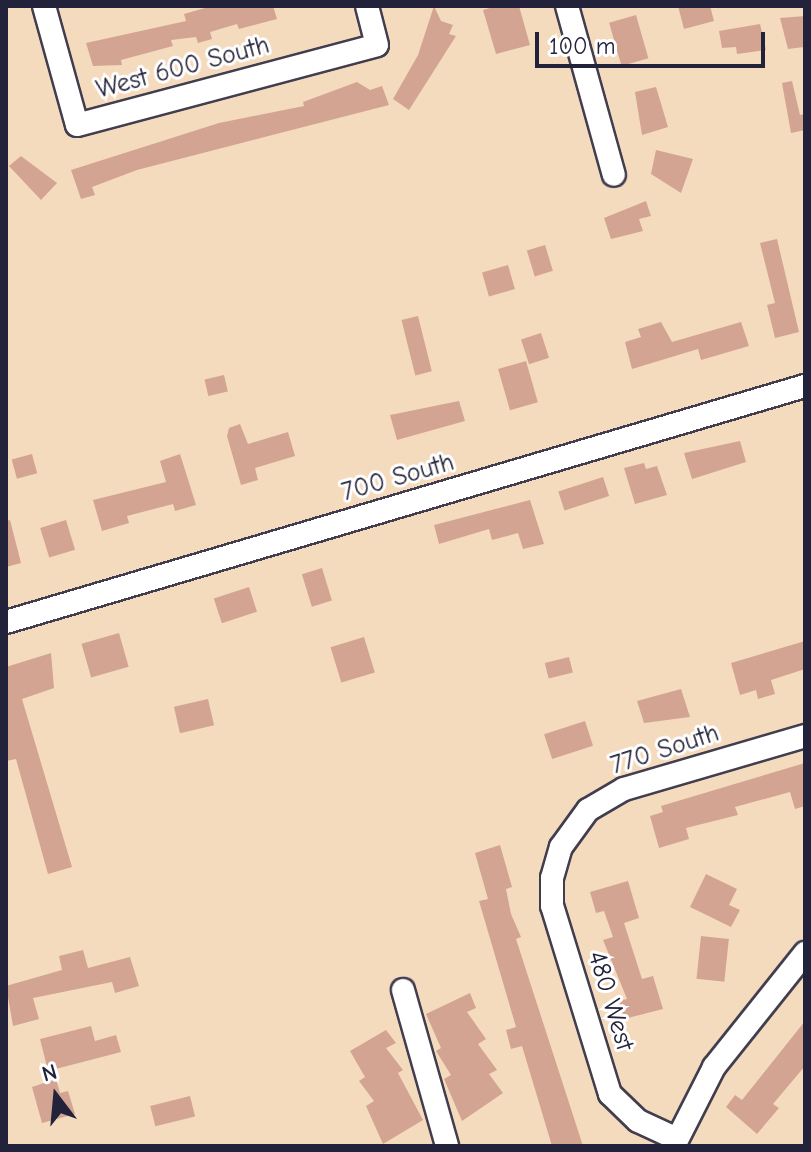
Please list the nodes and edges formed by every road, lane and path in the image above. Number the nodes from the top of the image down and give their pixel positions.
1 (44, 6) edge
2 (367, 6) edge
3 (567, 6) edge
4 (614, 175) dead end
5 (805, 386) edge
6 (6, 622) edge
7 (805, 736) edge
8 (561, 847) joint
9 (805, 953) edge
10 (403, 990) dead end
11 (674, 1142) edge
12 (447, 1146) edge

1 - 2 street, West 600 South
3 - 4 street
5 - 6 street, 700 South
7 - 8 street, 770 South
8 - 11 street, 480 West
9 - 11 street
10 - 12 street

